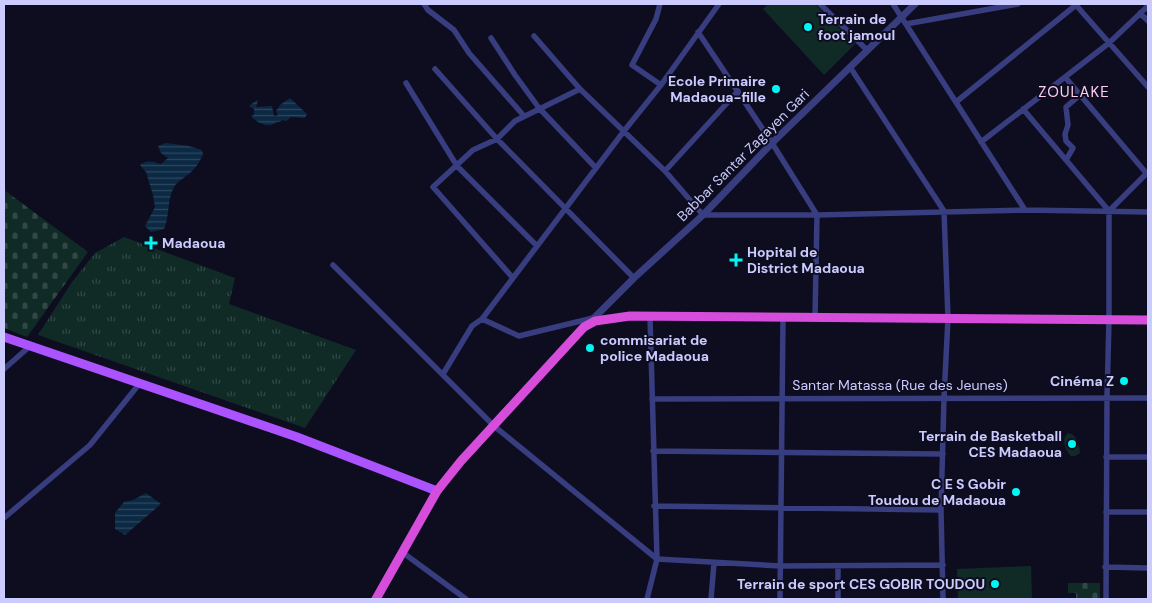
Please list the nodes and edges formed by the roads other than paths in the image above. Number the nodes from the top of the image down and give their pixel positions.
1 (424, 4) edge
2 (660, 4) edge
3 (719, 4) edge
4 (820, 4) edge
5 (893, 4) edge
6 (915, 4) edge
7 (1016, 4) edge
8 (1076, 4) edge
9 (1148, 6) edge
10 (1140, 13) junction
11 (904, 20) junction
12 (1148, 21) edge
13 (698, 32) junction
14 (534, 36) dead end
15 (491, 38) dead end
16 (1109, 43) junction
17 (867, 50) junction
18 (850, 67) junction
19 (434, 69) dead end
20 (1065, 77) junction
21 (406, 83) dead end
22 (661, 85) junction
23 (1148, 87) edge
24 (580, 89) junction
25 (738, 91) junction
26 (1080, 95) junction
27 (956, 102) junction
28 (539, 108) junction
29 (1023, 109) junction
30 (524, 116) junction
31 (624, 131) junction
32 (497, 139) junction
33 (772, 142) junction
34 (982, 142) junction
35 (1066, 160) junction
36 (457, 166) junction
37 (596, 168) junction
38 (665, 171) junction
39 (1148, 173) edge
40 (565, 209) junction
41 (1025, 210) junction
42 (944, 211) junction
43 (1108, 211) junction
44 (1148, 212) edge
45 (817, 215) junction
46 (703, 216) junction
47 (537, 246) junction
48 (333, 265) dead end
49 (513, 278) junction
50 (634, 278) junction
51 (650, 317) junction
52 (783, 318) junction
53 (815, 318) junction
54 (948, 318) junction
55 (482, 319) junction
56 (1110, 320) junction
57 (1148, 320) edge
58 (591, 321) junction
59 (4, 338) edge
60 (29, 347) junction
61 (4, 369) edge
62 (443, 374) junction
63 (140, 383) junction
64 (782, 398) junction
65 (944, 398) junction
66 (1107, 398) junction
67 (1148, 398) edge
68 (652, 399) junction
69 (494, 426) junction
70 (653, 451) junction
71 (782, 452) junction
72 (943, 454) junction
73 (1106, 457) junction
74 (1148, 457) edge
75 (437, 491) junction
76 (654, 506) junction
77 (781, 507) junction
78 (941, 510) junction
79 (1106, 512) junction
80 (1148, 512) edge
81 (4, 518) edge
82 (402, 552) junction
83 (657, 559) junction
84 (714, 563) junction
85 (943, 565) junction
86 (781, 566) junction
87 (838, 566) junction
88 (1105, 567) junction
89 (1148, 568) edge
90 (376, 599) edge
91 (466, 599) edge
92 (647, 599) edge
93 (711, 599) edge
94 (780, 599) edge
95 (838, 599) edge
96 (943, 599) edge
97 (1106, 599) edge

1 - 30 street
2 - 22 street
3 - 13 street
4 - 17 street
5 - 11 street
6 - 11 street, Babbar Santar Zagayen Gari
7 - 11 street
8 - 16 street
8 - 27 street
9 - 10 street
10 - 12 street
10 - 16 street
11 - 17 street, Babbar Santar Zagayen Gari
11 - 27 street
13 - 22 street
13 - 25 street
14 - 24 street
15 - 28 street
16 - 20 street
16 - 23 street
17 - 18 street, Babbar Santar Zagayen Gari
18 - 33 street, Babbar Santar Zagayen Gari
18 - 42 street
19 - 32 street
20 - 26 street
20 - 29 street
21 - 36 street
22 - 31 street
24 - 28 street
24 - 31 street
25 - 33 street
25 - 38 street
26 - 35 street
26 - 39 street
27 - 34 street
28 - 30 street
28 - 37 street
29 - 34 street
29 - 35 street
30 - 32 street
31 - 37 street
31 - 38 street
32 - 36 street
32 - 40 street
33 - 45 street
33 - 46 street, Babbar Santar Zagayen Gari
34 - 41 street
35 - 43 street
36 - 47 street
36 - 49 street
37 - 40 street
38 - 46 street
39 - 43 street
40 - 47 street
40 - 50 street
41 - 42 street
41 - 43 street
42 - 45 street
42 - 54 street
43 - 44 street
43 - 56 street
45 - 46 street
45 - 53 street
46 - 50 street, Babbar Santar Zagayen Gari
47 - 49 street
48 - 62 street
49 - 55 street
50 - 58 street, Babbar Santar Zagayen Gari
51 - 52 highway
51 - 58 highway
51 - 68 street
52 - 53 highway
52 - 64 street
53 - 54 highway
54 - 56 highway
54 - 65 street
55 - 58 street
55 - 62 street
56 - 57 highway
56 - 66 street
58 - 69 highway
59 - 60 main road
60 - 61 street
60 - 63 main road
62 - 69 street
63 - 75 main road
63 - 81 street
64 - 65 street, Santar Matassa (Rue des Jeunes)
64 - 68 street, Santar Matassa (Rue des Jeunes)
64 - 71 street
65 - 66 street, Santar Matassa (Rue des Jeunes)
65 - 72 street
66 - 67 street, Santar Matassa (Rue des Jeunes)
66 - 73 street
68 - 70 street
69 - 75 highway
69 - 83 street
70 - 71 street
70 - 76 street
71 - 72 street
71 - 77 street
72 - 78 street
73 - 74 street
73 - 79 street
75 - 82 highway
76 - 77 street
76 - 83 street
77 - 78 street
77 - 86 street
78 - 85 street
79 - 80 street
79 - 88 street
82 - 90 highway
82 - 91 street
83 - 84 street
83 - 92 street
84 - 86 street
84 - 93 street
85 - 87 street
85 - 96 street
86 - 87 street
86 - 94 street
87 - 95 street
88 - 89 street
88 - 97 street

